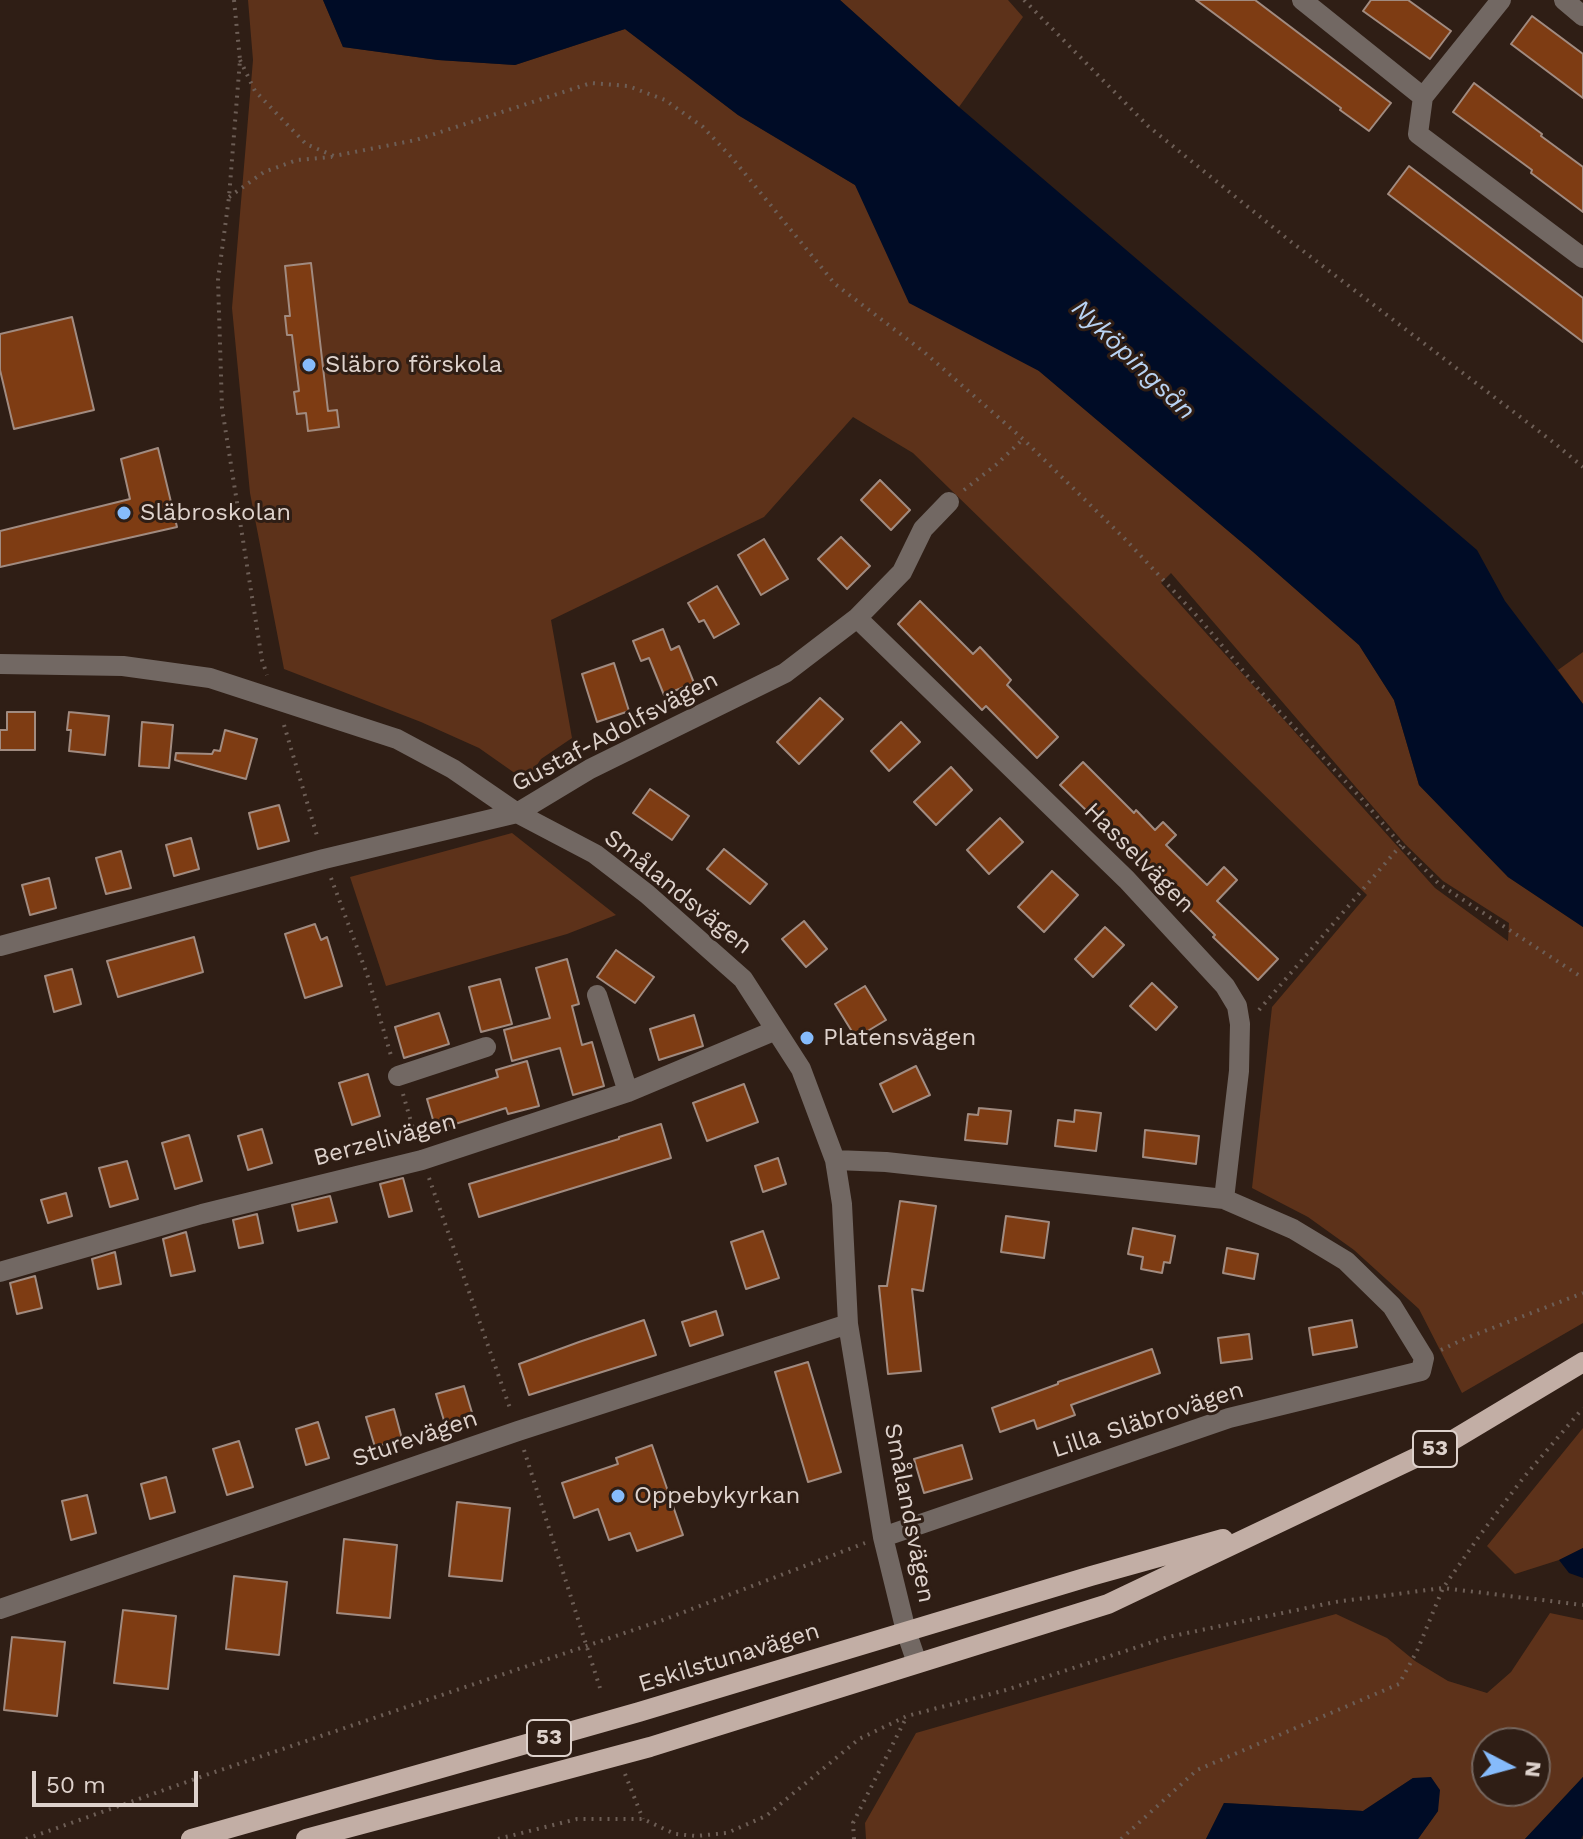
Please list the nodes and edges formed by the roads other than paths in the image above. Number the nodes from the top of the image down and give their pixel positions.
1 (1302, 0) edge
2 (1501, 0) edge
3 (1564, 0) edge
4 (1583, 16) edge
5 (1423, 97) junction
6 (1583, 258) edge
7 (949, 502) road end
8 (857, 618) junction
9 (0, 664) edge
10 (517, 813) junction
11 (0, 946) edge
12 (597, 995) dead end
13 (776, 1030) junction
14 (486, 1047) dead end
15 (398, 1076) road end
16 (628, 1092) junction
17 (835, 1160) junction
18 (1224, 1199) junction
19 (0, 1272) edge
20 (848, 1324) junction
21 (1583, 1362) edge
22 (1281, 1523) junction
23 (883, 1537) junction
24 (0, 1609) edge
25 (906, 1631) junction
26 (917, 1663) junction
27 (191, 1839) edge
28 (306, 1839) edge

1 - 5 street
2 - 5 street
3 - 4 street
5 - 6 street
7 - 8 street, Gustaf-Adolfsvägen
8 - 10 street, Gustaf-Adolfsvägen
8 - 18 street, Hasselvägen
9 - 10 street, Smålandsvägen
10 - 11 street, Gustaf-Adolfsvägen
10 - 13 street, Smålandsvägen
12 - 16 street
13 - 16 street, Berzelivägen
13 - 17 street, Smålandsvägen
14 - 15 street
16 - 19 street, Berzelivägen
17 - 18 street
17 - 20 street, Smålandsvägen
18 - 23 street, Lilla Släbrovägen
20 - 23 street, Smålandsvägen
20 - 24 street, Sturevägen
21 - 22 main road, Eskilstunavägen / 53
22 - 25 main road, Eskilstunavägen / 53
22 - 26 main road, Eskilstunavägen / 53
23 - 25 street, Smålandsvägen
25 - 26 street, Smålandsvägen
25 - 27 main road, Eskilstunavägen / 53
26 - 28 main road, Eskilstunavägen / 53

